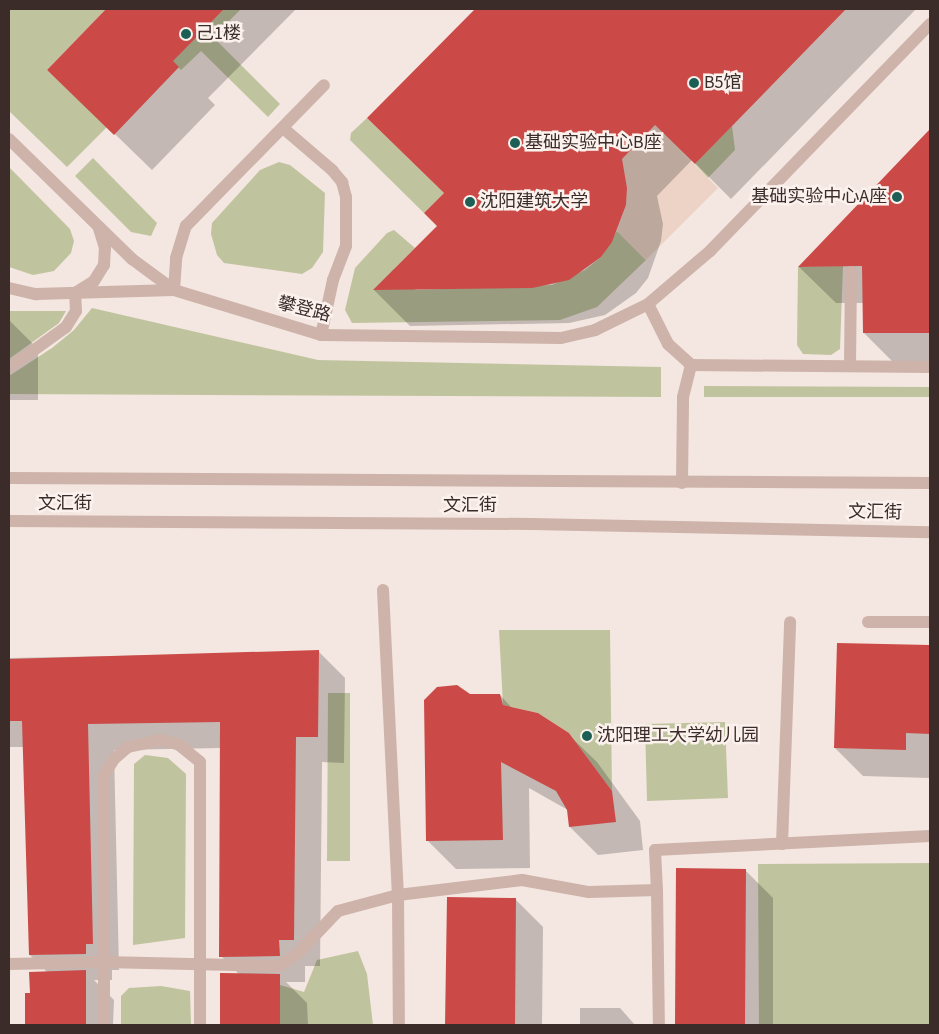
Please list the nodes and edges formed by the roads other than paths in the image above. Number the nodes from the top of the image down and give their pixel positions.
1 (930, 24) edge
2 (324, 85) dead end
3 (282, 128) junction
4 (9, 139) edge
5 (99, 226) junction
6 (852, 272) dead end
7 (9, 288) edge
8 (174, 290) junction
9 (75, 293) junction
10 (648, 304) junction
11 (321, 336) junction
12 (690, 365) junction
13 (850, 366) junction
14 (930, 367) edge
15 (9, 368) edge
16 (9, 478) edge
17 (682, 482) junction
18 (930, 483) edge
19 (9, 521) edge
20 (930, 532) edge
21 (383, 590) dead end
22 (790, 622) dead end
23 (868, 622) dead end
24 (930, 622) edge
25 (930, 836) edge
26 (782, 844) junction
27 (657, 890) junction
28 (398, 895) junction
29 (103, 962) junction
30 (9, 964) edge
31 (199, 965) junction
32 (104, 1025) edge
33 (200, 1025) edge
34 (399, 1025) edge
35 (659, 1025) edge

1 - 10 street, 攀登路
2 - 3 street
3 - 8 street
3 - 11 street
4 - 5 street, 攀登路
5 - 8 street, 攀登路
5 - 9 street
6 - 13 street
7 - 9 street
8 - 9 street
8 - 11 street, 攀登路
9 - 15 street
10 - 11 street, 攀登路
10 - 12 street
12 - 13 street
12 - 17 street
13 - 14 street
16 - 17 street, 文汇街
17 - 18 street, 文汇街
19 - 20 street, 文汇街
21 - 28 street
22 - 26 street
23 - 24 street
25 - 26 street
26 - 27 street
27 - 28 street
27 - 35 street
28 - 31 street
28 - 34 street
29 - 30 street
29 - 31 street
29 - 31 street
29 - 32 street
31 - 33 street

